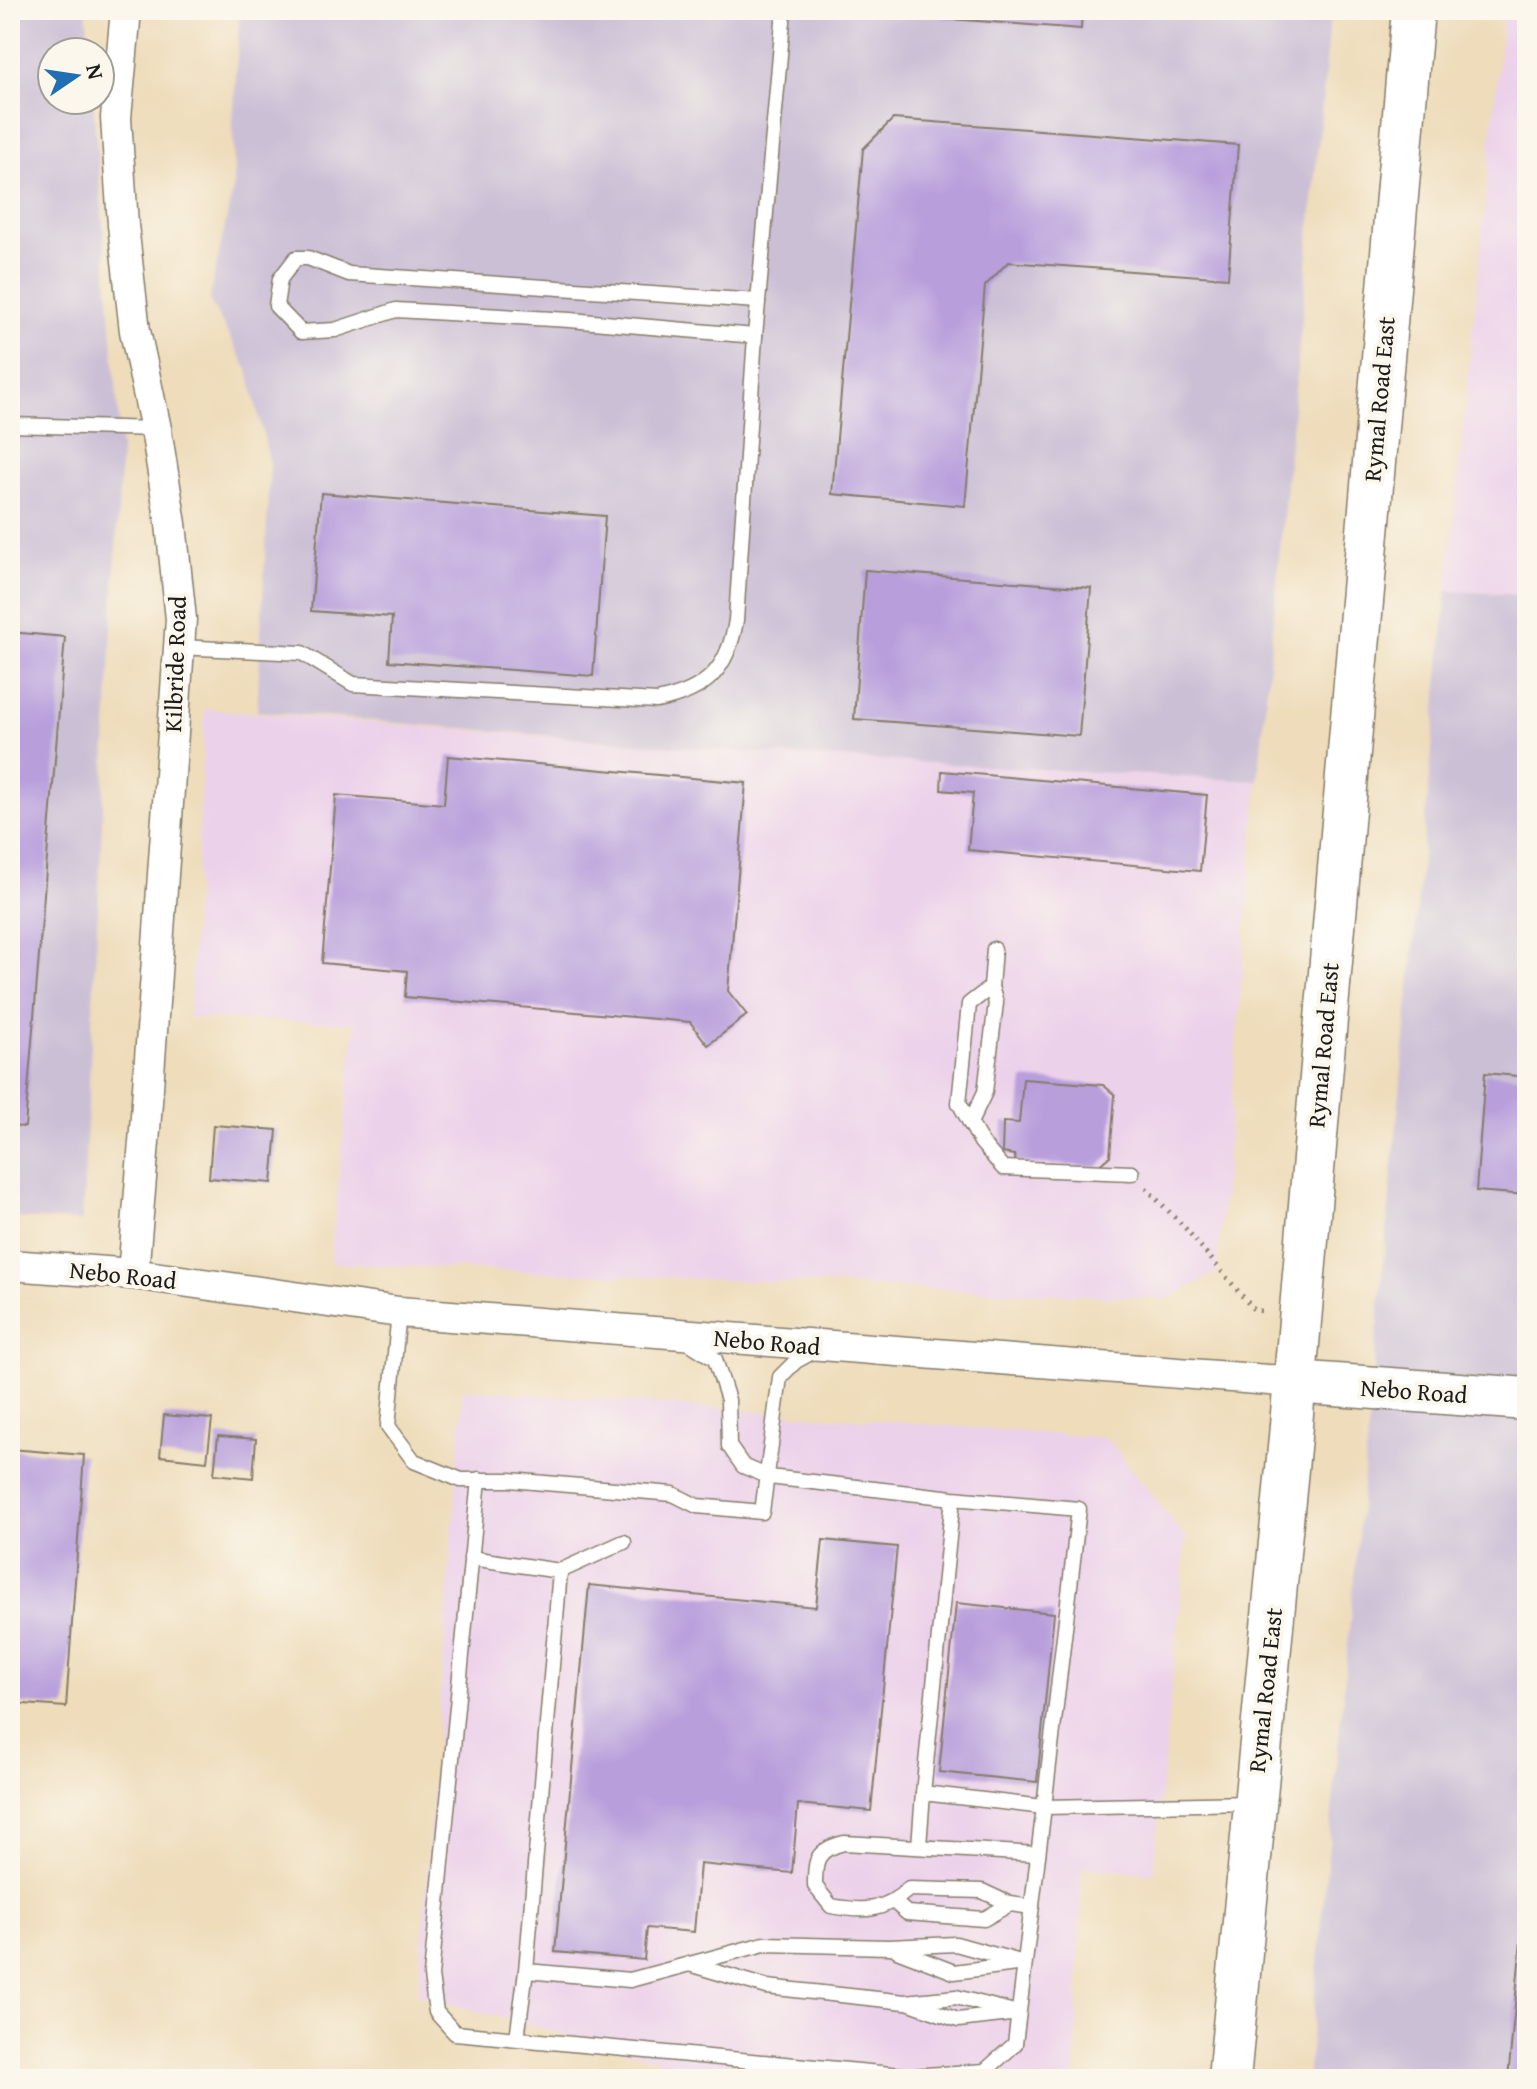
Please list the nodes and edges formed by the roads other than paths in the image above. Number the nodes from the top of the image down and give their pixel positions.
1 (126, 10) edge
2 (784, 10) edge
3 (1413, 10) edge
4 (758, 301) junction
5 (755, 336) junction
6 (10, 425) edge
7 (156, 429) junction
8 (179, 647) junction
9 (994, 949) dead end
10 (991, 987) junction
11 (970, 1123) junction
12 (1132, 1173) road end
13 (10, 1265) edge
14 (133, 1274) junction
15 (399, 1312) junction
16 (676, 1334) junction
17 (824, 1346) junction
18 (1294, 1382) junction
19 (1527, 1399) edge
20 (769, 1477) junction
21 (479, 1479) junction
22 (953, 1498) junction
23 (624, 1542) dead end
24 (471, 1558) junction
25 (560, 1571) junction
26 (923, 1793) junction
27 (1254, 1803) junction
28 (1044, 1807) junction
29 (919, 1846) junction
30 (1038, 1854) junction
31 (894, 1902) junction
32 (1010, 1904) junction
33 (1032, 1907) junction
34 (889, 1947) junction
35 (1024, 1963) junction
36 (689, 1964) junction
37 (526, 1971) junction
38 (905, 2002) junction
39 (1018, 2013) junction
40 (517, 2038) junction
41 (910, 2078) edge
42 (1229, 2079) edge

1 - 7 street, Kilbride Road
2 - 4 lane
3 - 18 main road, Rymal Road East
4 - 5 lane
4 - 5 lane
5 - 8 lane
6 - 7 lane
7 - 8 street, Kilbride Road
8 - 14 street, Kilbride Road
9 - 10 lane
10 - 11 lane
10 - 11 lane
11 - 12 lane
13 - 14 street, Nebo Road
14 - 15 street, Nebo Road
15 - 16 street, Nebo Road
15 - 21 lane
16 - 17 street, Nebo Road
16 - 20 lane
17 - 18 street, Nebo Road
17 - 20 lane
18 - 19 main road, Nebo Road
18 - 27 main road, Rymal Road East
20 - 21 lane
20 - 22 lane
21 - 24 lane
22 - 26 lane
22 - 28 lane
23 - 25 lane
24 - 25 lane
24 - 40 lane
25 - 37 lane
26 - 28 lane
26 - 29 lane
27 - 28 lane
27 - 42 main road, Rymal Road East
28 - 30 lane
29 - 30 lane
29 - 31 lane
30 - 33 lane
31 - 32 lane
31 - 32 lane
32 - 33 lane
33 - 35 lane
34 - 35 lane
34 - 35 lane
34 - 36 lane
35 - 39 lane
36 - 37 lane
36 - 38 lane
37 - 40 lane
38 - 39 lane
38 - 39 lane
39 - 41 lane
40 - 41 lane

